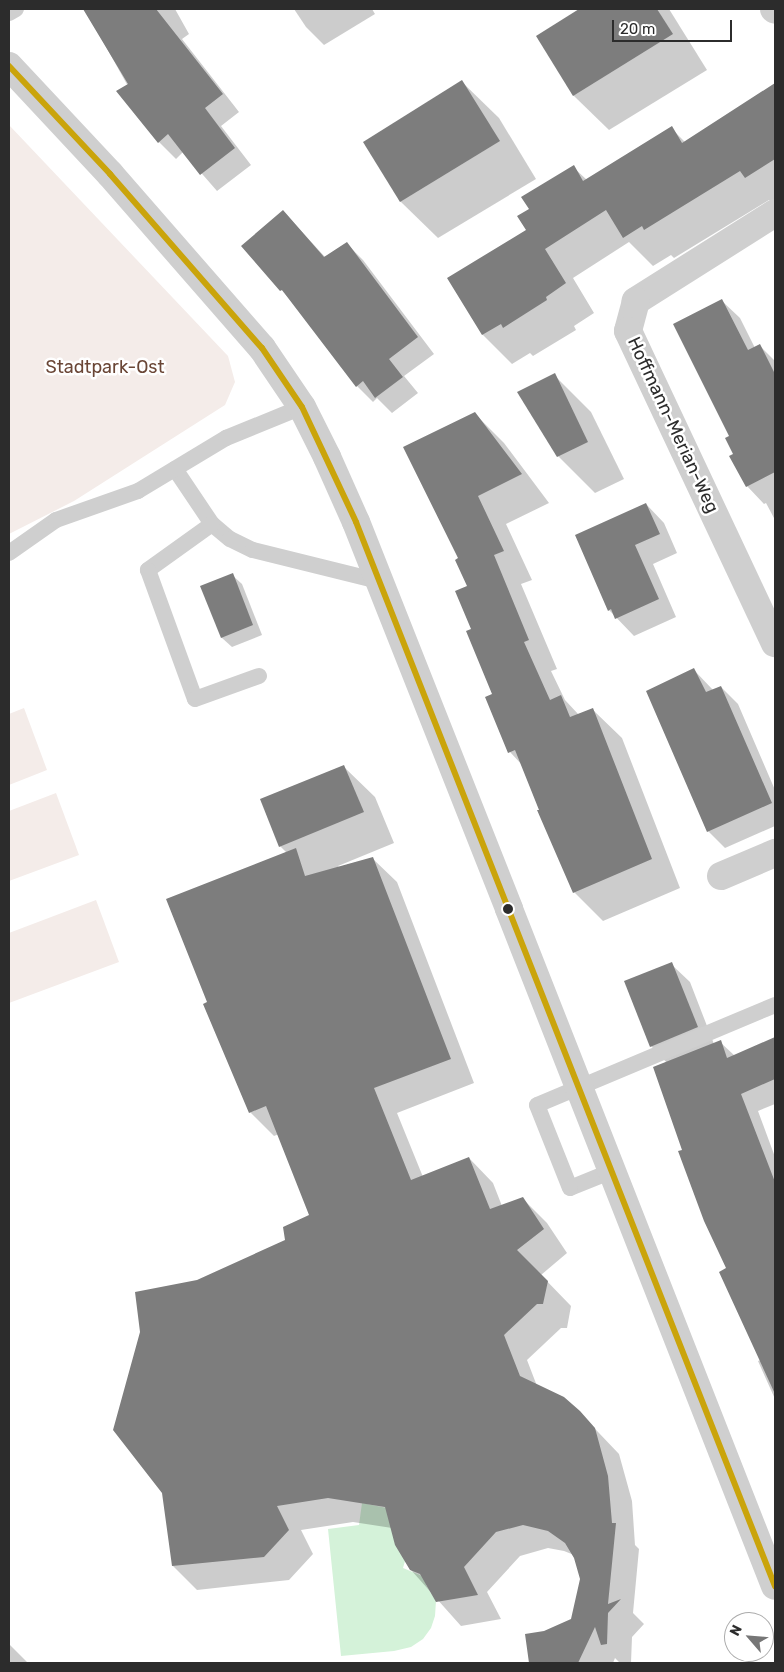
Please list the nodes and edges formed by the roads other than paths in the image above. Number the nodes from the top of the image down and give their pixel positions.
1 (16, 9) edge
2 (9, 13) edge
3 (9, 66) edge
4 (775, 213) edge
5 (302, 407) junction
6 (175, 469) junction
7 (212, 524) junction
8 (9, 553) edge
9 (378, 581) junction
10 (775, 642) edge
11 (259, 676) dead end
12 (775, 853) edge
13 (721, 876) dead end
14 (775, 1005) edge
15 (580, 1087) junction
16 (612, 1171) junction
17 (775, 1586) edge

1 - 2 lane
3 - 5 street
4 - 10 street, Hoffmann-Merian-Weg
5 - 6 lane
5 - 9 street
6 - 7 lane
6 - 8 lane
7 - 9 lane
7 - 11 lane
9 - 15 street
12 - 13 street
14 - 15 lane
15 - 16 street
15 - 16 lane
16 - 17 street

